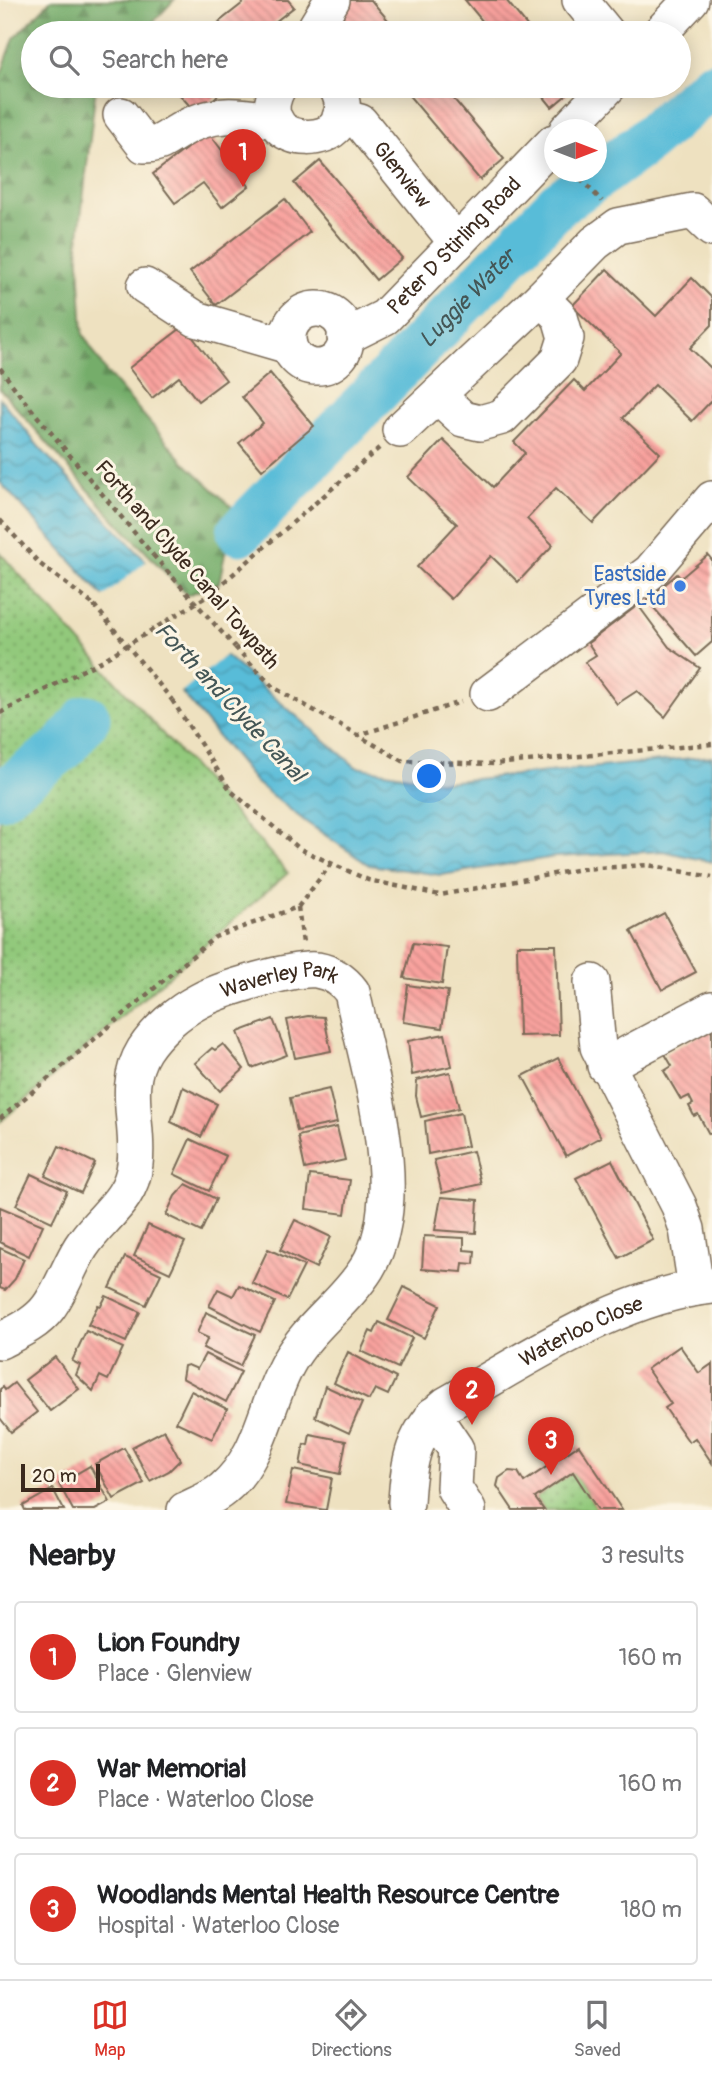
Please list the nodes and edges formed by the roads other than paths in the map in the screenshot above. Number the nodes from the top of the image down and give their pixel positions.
1 (332, 0) edge
2 (580, 0) edge
3 (691, 0) edge
4 (319, 21) edge
5 (597, 21) edge
6 (671, 21) edge
7 (273, 98) edge
8 (598, 98) edge
9 (338, 102) edge
10 (121, 115) dead end
11 (578, 119) edge
12 (276, 121) junction
13 (544, 153) edge
14 (712, 229) edge
15 (457, 243) junction
16 (145, 286) dead end
17 (541, 298) junction
18 (438, 396) junction
19 (400, 430) road end
20 (712, 499) edge
21 (488, 694) road end
22 (592, 982) dead end
23 (712, 1009) edge
24 (605, 1066) junction
25 (704, 1287) edge
26 (0, 1341) edge
27 (433, 1415) junction
28 (228, 1500) edge
29 (406, 1503) dead end
30 (185, 1510) edge
31 (467, 1510) edge

1 - 4 street
2 - 5 street
3 - 6 street
7 - 12 street
8 - 11 street
9 - 12 street, Glenview
9 - 15 street, Glenview
10 - 12 street
13 - 15 street, Peter D Stirling Road
14 - 17 street
15 - 16 street, Peter D Stirling Road
17 - 18 street
17 - 18 street
18 - 19 street
20 - 21 street
22 - 24 street
23 - 24 street
24 - 25 street
25 - 27 street, Waterloo Close
26 - 28 street, Waverley Park
27 - 29 street, Waterloo Close
27 - 31 street
28 - 30 street, Waverley Park

